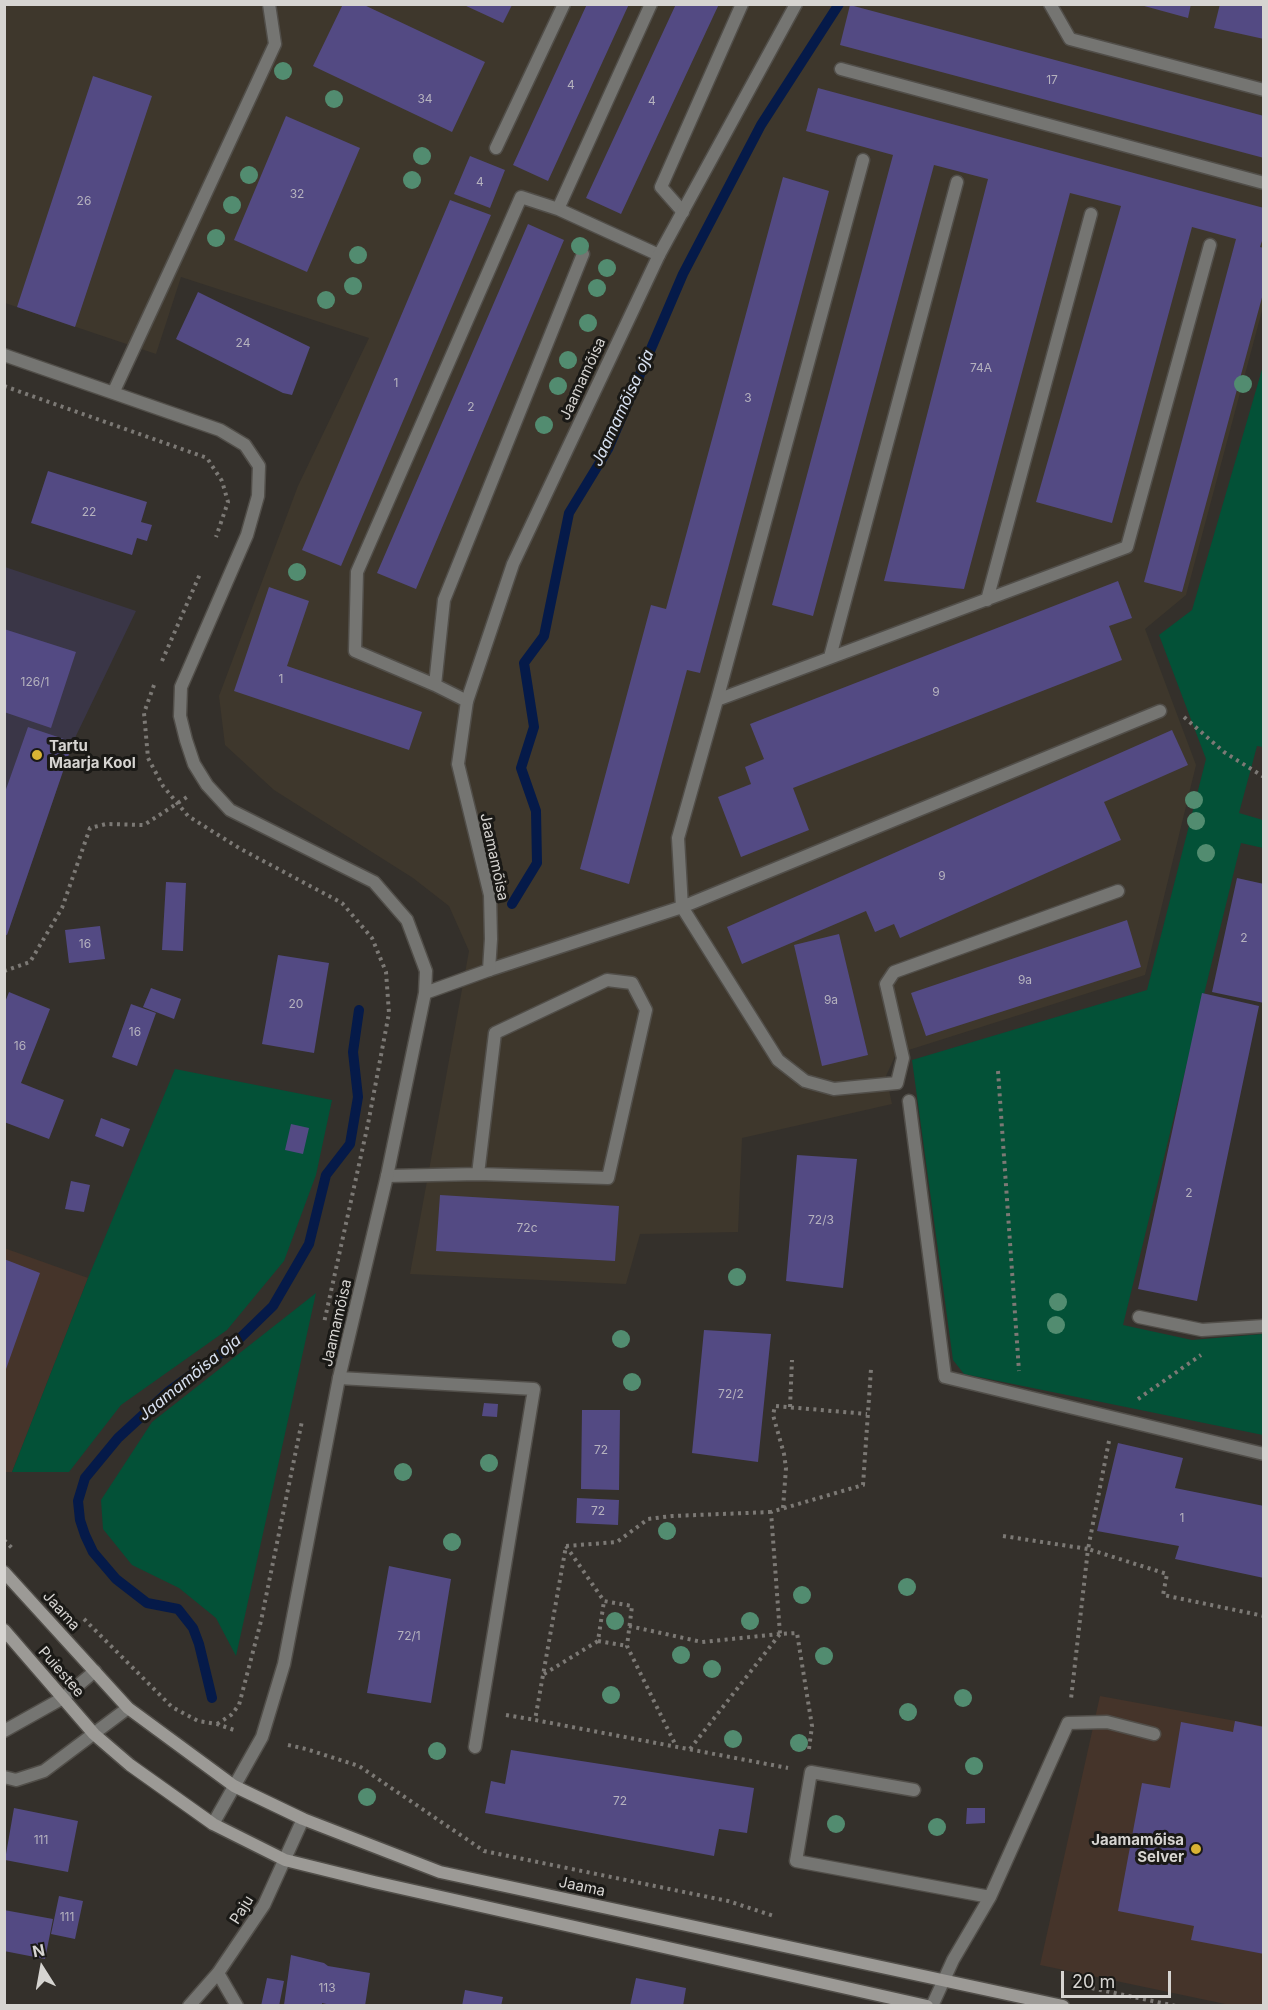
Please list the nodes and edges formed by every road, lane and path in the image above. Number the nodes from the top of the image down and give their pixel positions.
1 (564, 4) edge
2 (651, 4) edge
3 (742, 4) edge
4 (796, 4) edge
5 (1050, 4) edge
6 (272, 8) edge
7 (842, 69) dead end
8 (1263, 90) edge
9 (496, 148) dead end
10 (863, 160) dead end
11 (957, 182) dead end
12 (1263, 183) edge
13 (558, 209) junction
14 (683, 212) junction
15 (1091, 214) dead end
16 (1210, 244) dead end
17 (583, 254) dead end
18 (659, 255) junction
19 (4, 355) edge
20 (4, 386) edge
21 (114, 391) junction
22 (215, 540) dead end
23 (201, 571) dead end
24 (987, 600) junction
25 (830, 657) junction
26 (161, 664) dead end
27 (154, 684) dead end
28 (435, 685) junction
29 (717, 700) junction
30 (467, 701) junction
31 (1160, 711) joint
32 (1263, 777) edge
33 (207, 785) junction
34 (178, 803) junction
35 (1118, 891) dead end
36 (682, 907) junction
37 (489, 970) junction
38 (4, 971) edge
39 (425, 993) junction
40 (998, 1071) dead end
41 (909, 1101) dead end
42 (478, 1174) junction
43 (387, 1176) junction
44 (1139, 1317) dead end
45 (1263, 1326) edge
46 (322, 1332) dead end
47 (1201, 1355) dead end
48 (792, 1360) dead end
49 (871, 1369) dead end
50 (339, 1378) junction
51 (1021, 1396) junction
52 (790, 1407) junction
53 (304, 1413) dead end
54 (868, 1414) junction
55 (1114, 1416) junction
56 (1263, 1454) edge
57 (783, 1508) junction
58 (771, 1512) junction
59 (1003, 1536) dead end
60 (4, 1540) edge
61 (566, 1546) junction
62 (12, 1548) dead end
63 (1088, 1549) junction
64 (4, 1572) edge
65 (604, 1601) junction
66 (81, 1616) dead end
67 (1263, 1616) edge
68 (629, 1626) junction
69 (4, 1630) edge
70 (780, 1634) junction
71 (598, 1641) junction
72 (627, 1646) junction
73 (95, 1671) junction
74 (543, 1675) junction
75 (63, 1698) junction
76 (128, 1708) junction
77 (217, 1724) junction
78 (1068, 1724) junction
79 (234, 1730) dead end
80 (4, 1731) edge
81 (94, 1734) junction
82 (1154, 1734) dead end
83 (288, 1745) dead end
84 (475, 1747) dead end
85 (677, 1747) junction
86 (690, 1749) junction
87 (810, 1772) junction
88 (4, 1777) edge
89 (234, 1786) junction
90 (914, 1790) dead end
91 (303, 1819) junction
92 (213, 1824) junction
93 (285, 1860) junction
94 (990, 1897) junction
95 (780, 1918) dead end
96 (218, 1973) junction
97 (943, 1981) junction
98 (1066, 1983) dead end
99 (189, 2006) edge
100 (237, 2006) edge
101 (927, 2006) edge
102 (932, 2006) edge
103 (1063, 2006) edge
104 (1176, 2006) edge

1 - 9 street
2 - 13 street
3 - 14 street
4 - 14 street, Jaamamõisa
5 - 8 street
6 - 21 street
7 - 12 street
10 - 29 street
11 - 25 street
13 - 18 street
13 - 28 street
14 - 18 street, Jaamamõisa
15 - 24 street
16 - 24 street
17 - 28 street
18 - 30 street, Jaamamõisa
19 - 21 street, Jaamamõisa
20 - 22 path
21 - 33 street, Jaamamõisa
23 - 26 path
24 - 25 street
25 - 29 street
27 - 34 path
28 - 30 street
29 - 36 street
30 - 37 street, Jaamamõisa
31 - 32 path
31 - 36 street
33 - 34 path
33 - 39 street, Jaamamõisa
34 - 38 path
34 - 46 path
35 - 36 street
36 - 37 street
37 - 39 street
39 - 43 street, Jaamamõisa
40 - 51 path
41 - 51 street
42 - 42 street
42 - 43 street
43 - 50 street, Jaamamõisa
44 - 45 street
47 - 55 path
48 - 52 path
49 - 54 path
50 - 84 street
50 - 89 street, Jaamamõisa
51 - 55 street
52 - 54 path
52 - 57 path
53 - 77 path
54 - 57 path
55 - 56 street
55 - 63 path
57 - 58 path
58 - 61 path
58 - 70 path
59 - 63 path
60 - 62 path
61 - 65 path
61 - 74 path
63 - 67 path
63 - 78 path
64 - 73 main road, Jaama
65 - 68 path
65 - 71 path
66 - 77 path
68 - 70 path
68 - 72 path
69 - 75 main road, Puiestee
70 - 86 path
70 - 87 path
71 - 72 path
71 - 74 path
72 - 85 path
73 - 75 street
73 - 76 main road, Jaama
74 - 85 path
75 - 80 street
75 - 81 main road, Puiestee
76 - 81 street
76 - 89 main road, Jaama
77 - 79 path
78 - 82 street
78 - 94 street
81 - 88 street
81 - 92 main road
83 - 95 path
85 - 86 path
86 - 87 path
87 - 90 street
87 - 94 street
89 - 91 main road, Jaama
89 - 92 street, Jaamamõisa
91 - 93 street, Paju
91 - 97 main road, Jaama
92 - 93 main road
93 - 96 street, Paju
93 - 101 main road
94 - 97 street
96 - 99 street, Paju
96 - 100 street
97 - 102 street
97 - 103 main road, Jaama
98 - 104 path

